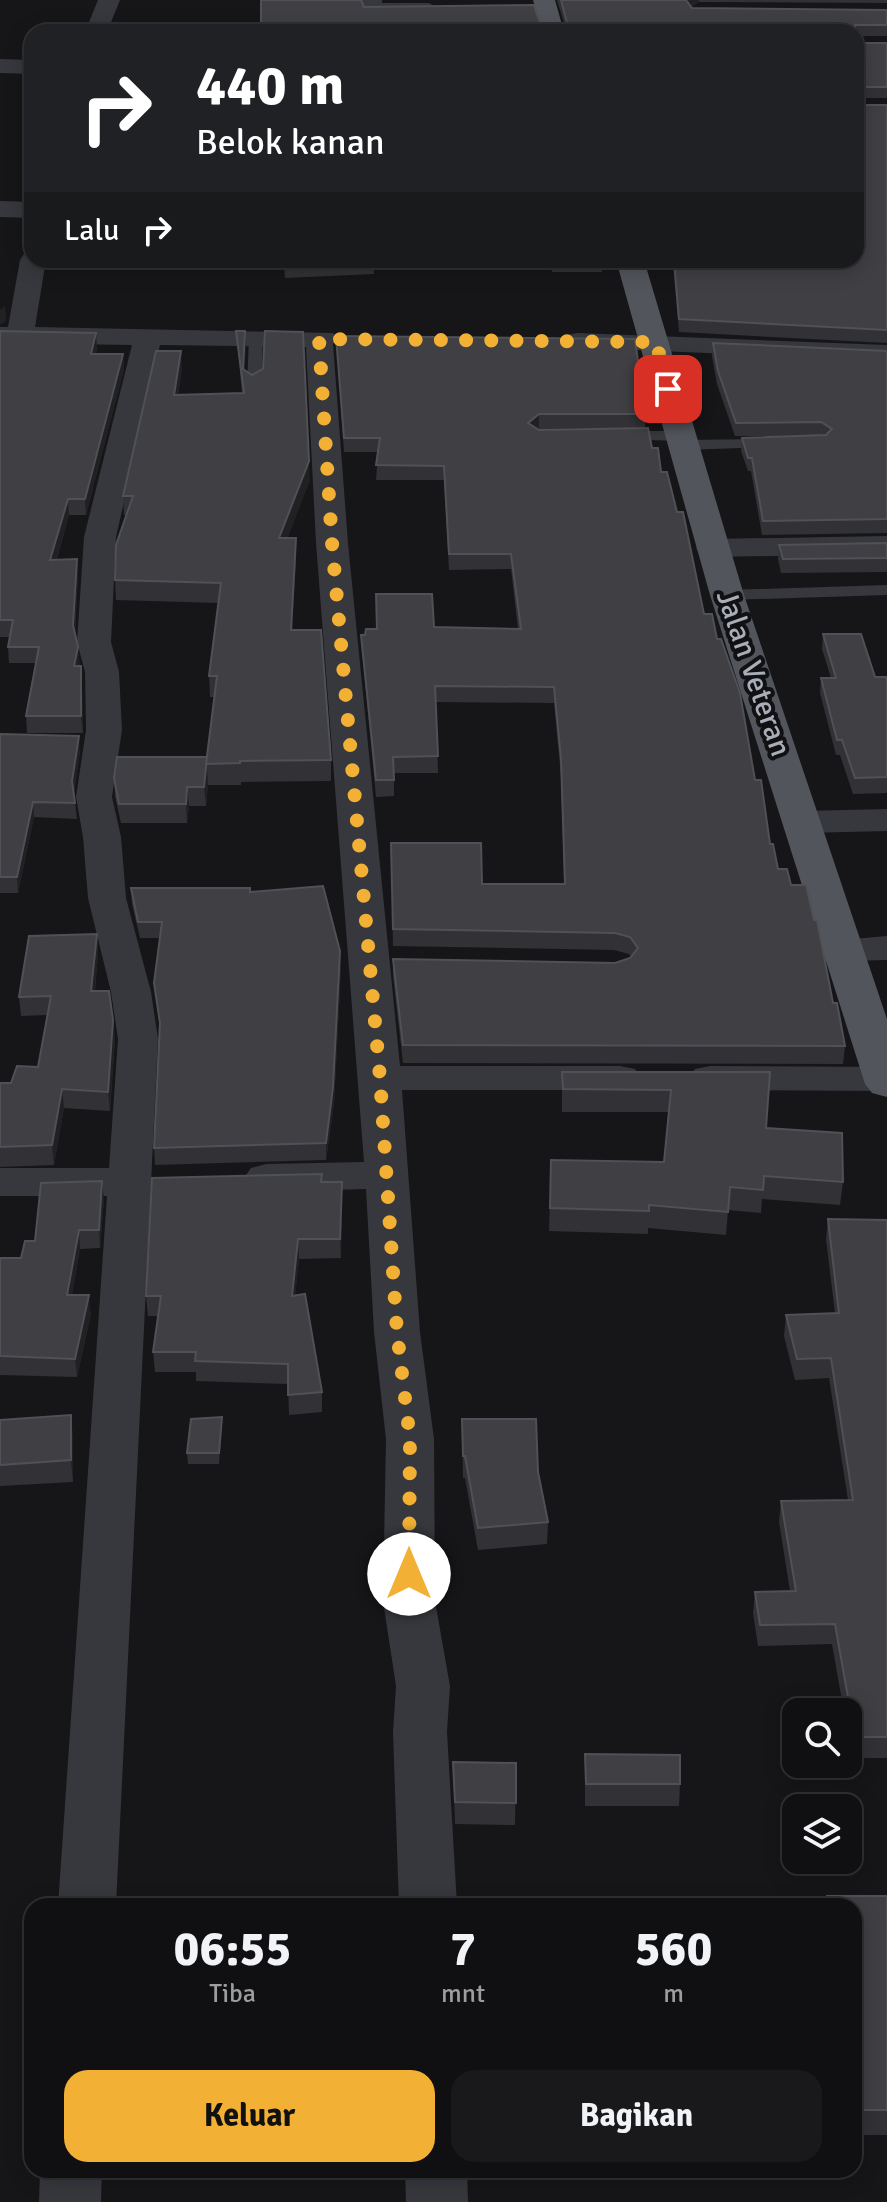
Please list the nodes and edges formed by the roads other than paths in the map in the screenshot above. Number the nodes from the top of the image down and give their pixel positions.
1 (109, 0) edge
2 (540, 4) edge
3 (372, 5) edge
4 (452, 8) edge
5 (99, 24) edge
6 (549, 24) edge
7 (0, 66) edge
8 (24, 67) edge
9 (0, 209) edge
10 (24, 210) edge
11 (24, 264) edge
12 (633, 268) edge
13 (10, 335) edge
14 (148, 338) junction
15 (256, 338) junction
16 (544, 341) edge
17 (656, 342) junction
18 (887, 353) edge
19 (254, 387) edge
20 (602, 436) edge
21 (682, 440) junction
22 (789, 443) edge
23 (887, 545) edge
24 (712, 548) junction
25 (887, 590) edge
26 (727, 595) junction
27 (887, 820) edge
28 (804, 822) junction
29 (887, 948) edge
30 (844, 949) junction
31 (884, 1068) edge
32 (380, 1078) junction
33 (385, 1175) junction
34 (226, 1180) edge
35 (0, 1182) edge
36 (146, 1182) junction
37 (88, 1898) edge
38 (428, 1898) edge
39 (71, 2178) edge
40 (436, 2178) edge
41 (70, 2202) edge
42 (437, 2202) edge

1 - 5 street
2 - 6 main road
3 - 4 street
7 - 8 street
9 - 10 street
11 - 13 street
12 - 17 main road, Jalan Veteran
13 - 14 street
14 - 15 street
14 - 36 street
15 - 19 lane
15 - 32 street
16 - 17 street
17 - 18 street
17 - 21 main road, Jalan Veteran
20 - 21 lane
21 - 22 lane
21 - 24 main road, Jalan Veteran
23 - 24 street
24 - 26 main road, Jalan Veteran
25 - 26 lane
26 - 28 main road, Jalan Veteran
27 - 28 street
28 - 30 main road, Jalan Veteran
29 - 30 street
30 - 31 main road, Jalan Veteran
31 - 32 street
32 - 33 street
33 - 34 street
33 - 38 street
35 - 36 street
36 - 37 street
39 - 41 street
40 - 42 street

